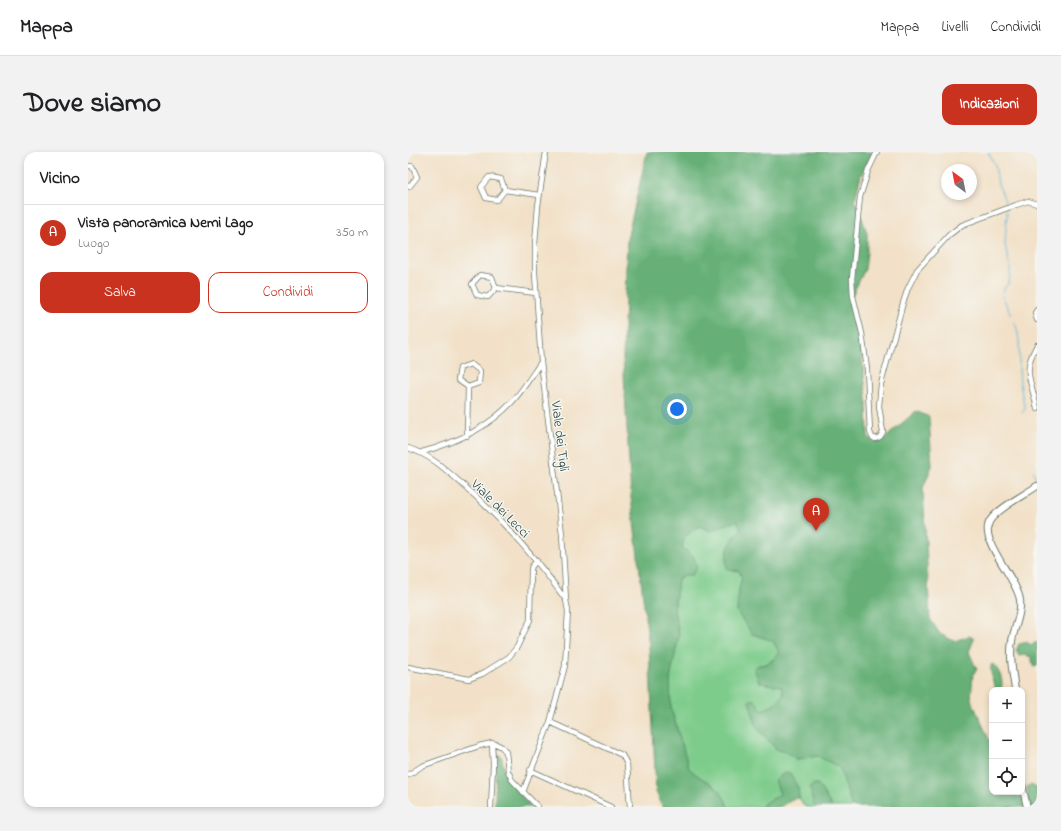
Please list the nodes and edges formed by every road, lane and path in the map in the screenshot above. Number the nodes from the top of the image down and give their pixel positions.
1 (546, 152) edge
2 (877, 152) edge
3 (408, 166) edge
4 (408, 186) edge
5 (505, 190) junction
6 (539, 195) junction
7 (1037, 204) edge
8 (496, 288) junction
9 (536, 293) junction
10 (1037, 310) edge
11 (1037, 320) edge
12 (1037, 345) edge
13 (541, 362) junction
14 (468, 387) junction
15 (1037, 409) edge
16 (466, 436) junction
17 (408, 448) edge
18 (422, 452) junction
19 (1035, 487) edge
20 (537, 561) junction
21 (566, 600) junction
22 (408, 667) edge
23 (1014, 687) edge
24 (550, 722) junction
25 (492, 743) junction
26 (530, 770) junction
27 (408, 775) edge
28 (523, 792) junction
29 (1024, 795) edge
30 (491, 807) edge
31 (538, 807) edge
32 (611, 807) edge
33 (630, 807) edge
34 (1027, 807) edge

1 - 6 street, Viale dei Tigli
2 - 7 street
3 - 4 street
5 - 5 street
5 - 6 street
6 - 9 street, Viale dei Tigli
8 - 8 street
8 - 9 street
9 - 13 street, Viale dei Tigli
10 - 11 street
12 - 15 street
13 - 16 street
13 - 21 street, Viale dei Tigli
14 - 14 street
14 - 16 street
16 - 18 street
17 - 18 street, Viale dei Lecci
18 - 20 street, Viale dei Lecci
19 - 23 street
20 - 21 street, Viale dei Lecci
20 - 22 street
21 - 24 street, Viale dei Tigli
24 - 26 street, Viale dei Tigli
24 - 33 street
25 - 27 street
25 - 28 street
25 - 30 street
26 - 28 street, Viale dei Tigli
26 - 32 street
28 - 31 street
29 - 34 street

